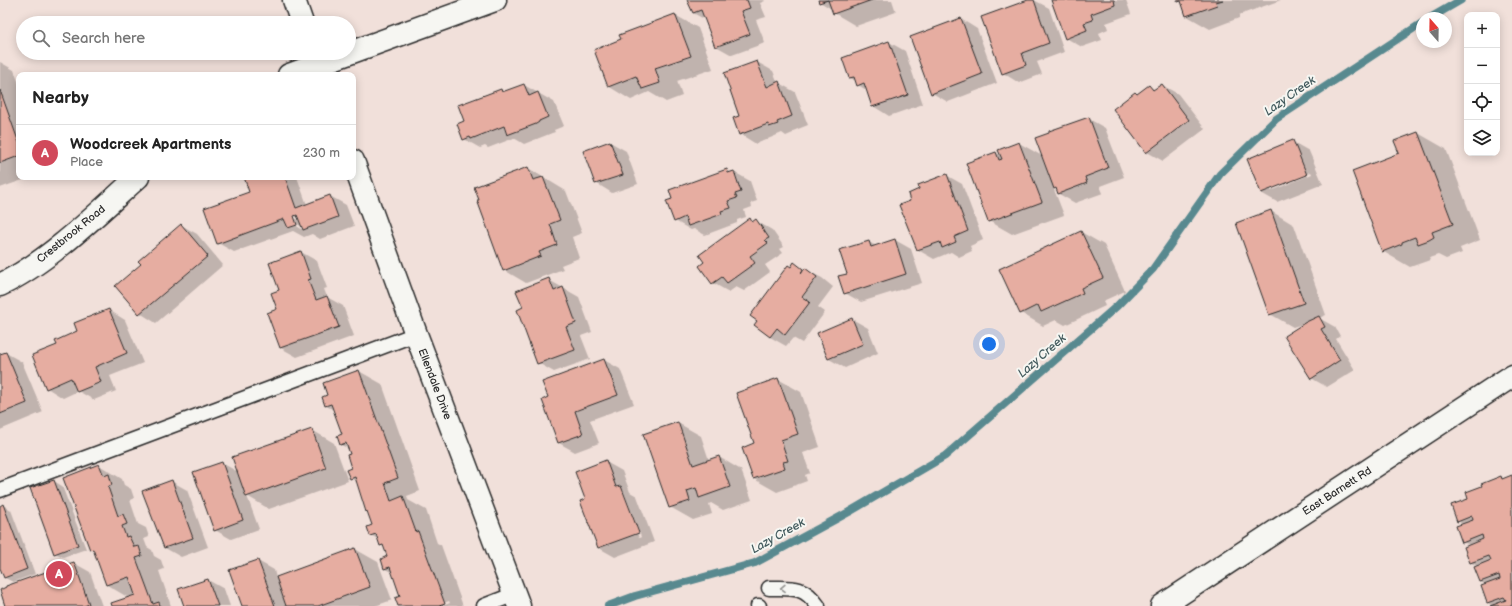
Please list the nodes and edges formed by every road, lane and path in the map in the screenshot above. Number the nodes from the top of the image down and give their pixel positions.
1 (294, 0) edge
2 (496, 0) edge
3 (300, 16) edge
4 (356, 50) edge
5 (329, 60) edge
6 (318, 64) edge
7 (297, 72) edge
8 (356, 169) edge
9 (135, 180) edge
10 (0, 285) edge
11 (416, 334) junction
12 (1512, 376) edge
13 (0, 490) edge
14 (769, 588) dead end
15 (517, 600) edge
16 (484, 606) edge
17 (818, 606) edge
18 (1162, 606) edge

1 - 3 street
2 - 4 street
5 - 6 street
6 - 7 street
8 - 11 street, Ellendale Drive
9 - 10 street, Crestbrook Road
11 - 13 lane
11 - 15 street, Ellendale Drive
12 - 18 street, East Barnett Rd
17 -> 14 lane
15 - 16 lane

